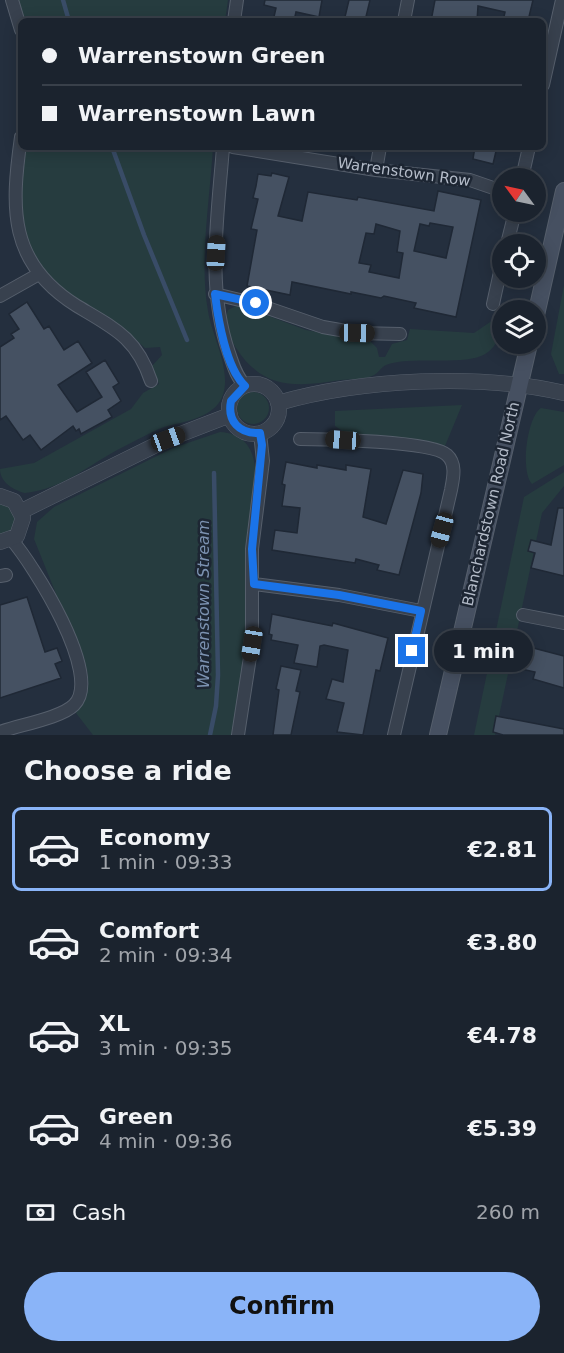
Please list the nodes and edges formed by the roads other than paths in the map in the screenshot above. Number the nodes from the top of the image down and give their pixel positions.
1 (12, 0) edge
2 (237, 0) edge
3 (408, 0) edge
4 (562, 0) edge
5 (234, 18) edge
6 (405, 18) edge
7 (18, 20) edge
8 (546, 72) edge
9 (19, 150) edge
10 (223, 150) edge
11 (252, 150) edge
12 (379, 150) edge
13 (528, 150) edge
14 (524, 168) edge
15 (376, 170) junction
16 (492, 187) edge
17 (564, 191) edge
18 (39, 274) junction
19 (215, 294) junction
20 (0, 296) edge
21 (539, 300) edge
22 (400, 334) dead end
23 (527, 354) edge
24 (151, 381) dead end
25 (520, 384) junction
26 (245, 386) junction
27 (564, 393) edge
28 (278, 404) junction
29 (230, 415) junction
30 (260, 433) junction
31 (300, 439) dead end
32 (0, 496) edge
33 (22, 511) junction
34 (6, 541) edge
35 (254, 584) junction
36 (421, 611) junction
37 (523, 615) dead end
38 (564, 623) edge
39 (0, 732) edge
40 (238, 735) edge
41 (394, 735) edge
42 (438, 735) edge

1 - 7 street
2 - 5 street
3 - 6 street
4 - 8 street
9 - 18 street
10 - 19 street
11 - 15 street, Warrenstown Row
12 - 15 street
13 - 14 street
15 - 16 street, Warrenstown Row
17 - 21 main road
18 - 20 street
18 - 24 street
19 - 22 street
19 - 26 street
23 - 25 main road, Blanchardstown Road North
25 - 27 street
25 - 28 street
25 - 42 main road, Blanchardstown Road North
26 - 28 street
26 - 29 street
28 - 30 street
29 - 30 street
29 - 33 street
30 - 35 street
31 - 36 street
32 - 33 street
33 - 34 street
34 - 39 street
35 - 36 street
35 - 40 street
36 - 41 street
37 - 38 street

